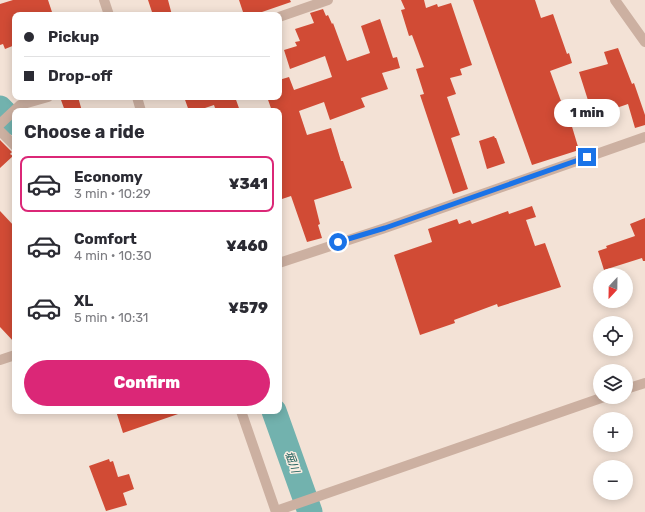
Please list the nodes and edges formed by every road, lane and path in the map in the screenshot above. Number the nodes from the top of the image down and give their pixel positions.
1 (104, 0) edge
2 (328, 0) edge
3 (615, 0) edge
4 (108, 12) edge
5 (282, 16) edge
6 (645, 42) edge
7 (38, 100) edge
8 (17, 108) edge
9 (12, 113) edge
10 (0, 124) edge
11 (0, 131) edge
12 (645, 137) edge
13 (12, 143) edge
14 (282, 262) edge
15 (12, 356) edge
16 (0, 360) edge
17 (645, 383) edge
18 (633, 387) edge
19 (593, 401) edge
20 (242, 414) edge
21 (276, 511) edge

1 - 4 street
2 - 5 street
3 - 6 street
7 - 8 street
9 - 10 street
11 - 13 street
12 - 14 street
15 - 16 street
17 - 18 street
19 - 21 street
20 - 21 street

